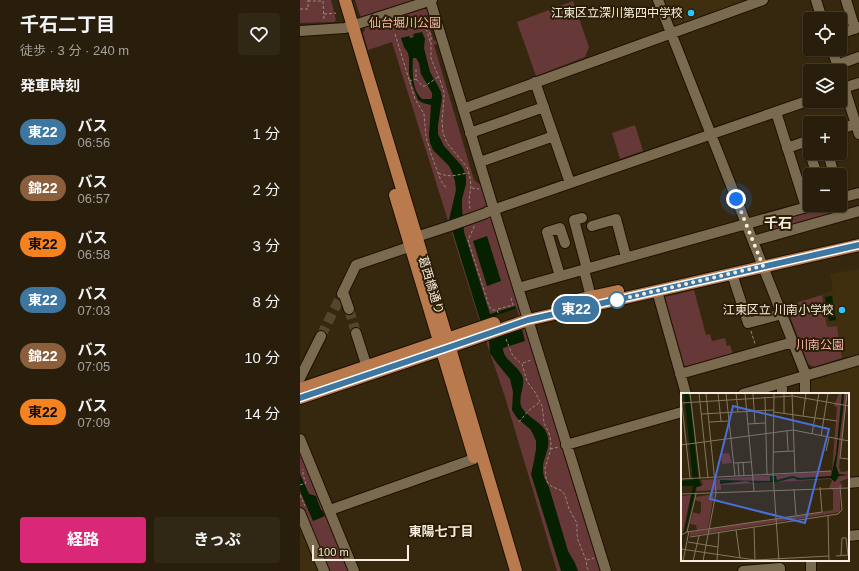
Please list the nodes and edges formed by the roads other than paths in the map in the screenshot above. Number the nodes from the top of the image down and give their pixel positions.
1 (336, 0) edge
2 (344, 0) edge
3 (431, 0) edge
4 (658, 0) edge
5 (763, 0) edge
6 (816, 0) edge
7 (846, 0) edge
8 (820, 12) edge
9 (348, 27) junction
10 (857, 28) edge
11 (300, 31) edge
12 (847, 32) edge
13 (671, 34) junction
14 (859, 57) edge
15 (847, 65) edge
16 (535, 82) junction
17 (859, 83) edge
18 (847, 87) edge
19 (847, 100) edge
20 (803, 102) edge
21 (544, 106) junction
22 (463, 109) junction
23 (776, 112) junction
24 (857, 123) edge
25 (847, 127) edge
26 (470, 133) junction
27 (711, 134) junction
28 (859, 134) edge
29 (554, 136) junction
30 (803, 143) edge
31 (787, 148) junction
32 (480, 162) junction
33 (570, 184) junction
34 (803, 188) edge
35 (859, 193) edge
36 (847, 195) edge
37 (803, 208) edge
38 (490, 211) junction
39 (859, 211) edge
40 (582, 218) dead end
41 (747, 224) junction
42 (592, 226) dead end
43 (859, 238) edge
44 (753, 241) junction
45 (410, 242) junction
46 (565, 243) dead end
47 (859, 245) edge
48 (626, 257) junction
49 (762, 263) junction
50 (586, 269) junction
51 (732, 274) junction
52 (560, 276) junction
53 (657, 291) junction
54 (519, 292) junction
55 (591, 297) junction
56 (349, 309) tunnel mouth
57 (782, 314) junction
58 (524, 317) junction
59 (356, 333) tunnel mouth
60 (321, 336) tunnel mouth
61 (792, 342) junction
62 (444, 344) junction
63 (859, 360) edge
64 (365, 361) dead end
65 (680, 374) junction
66 (805, 376) junction
67 (300, 382) edge
68 (782, 382) junction
69 (686, 393) edge
70 (746, 393) edge
71 (782, 393) edge
72 (805, 393) edge
73 (300, 398) edge
74 (681, 412) edge
75 (300, 439) edge
76 (566, 445) junction
77 (474, 459) junction
78 (859, 482) edge
79 (849, 483) edge
80 (330, 510) junction
81 (300, 513) edge
82 (859, 535) edge
83 (849, 536) edge
84 (324, 571) edge
85 (354, 571) edge
86 (508, 571) edge
87 (516, 571) edge
88 (606, 571) edge
89 (743, 571) edge
90 (780, 571) edge

1 - 9 main road, 葛西橋通り
2 - 9 main road, 葛西橋通り
3 - 9 street
3 - 22 street
4 - 13 street
5 - 13 street
6 - 8 street
7 - 10 street
9 - 11 street
9 - 45 main road, 葛西橋通り
10 - 12 street
13 - 16 street
13 - 27 street
14 - 15 street
16 - 21 street
16 - 22 street
17 - 18 street
19 - 24 street
20 - 23 street
21 - 26 street
21 - 29 street
22 - 26 street
23 - 27 street
23 - 31 street
24 - 25 street
24 - 28 street
26 - 32 street
27 - 33 street
27 - 41 street
29 - 32 street
29 - 33 street
30 - 31 street
31 - 34 street
32 - 38 street
33 - 38 street
35 - 36 street
37 - 41 street
38 - 45 street, bridge
38 - 54 street
39 - 44 street
40 - 50 street
41 - 44 street
41 - 48 street
42 - 48 street
43 - 49 main road
44 - 49 street
45 - 56 street
45 - 62 main road, 葛西橋通り
46 - 52 street
47 - 49 main road
48 - 50 street
49 - 51 main road
49 - 55 main road
49 - 57 street
50 - 52 street
50 - 55 street
51 - 53 main road
51 - 57 street
52 - 54 street
53 - 58 main road
53 - 65 street
54 - 58 street
55 - 58 main road
57 - 61 street
58 - 62 main road
58 - 76 street
59 - 64 street
60 - 67 street
61 - 65 street
61 - 66 street
62 - 67 main road
62 - 73 main road
62 - 77 main road, 葛西橋通り
62 - 87 main road, 葛西橋通り
63 - 66 street
65 - 69 street
66 - 68 street
66 - 72 street
68 - 70 street
68 - 71 street
74 - 76 street
75 - 80 street
76 - 88 street
77 - 80 street
77 - 86 main road, 葛西橋通り
78 - 79 street
80 - 85 street
81 - 84 street
82 - 83 street
89 - 90 street

